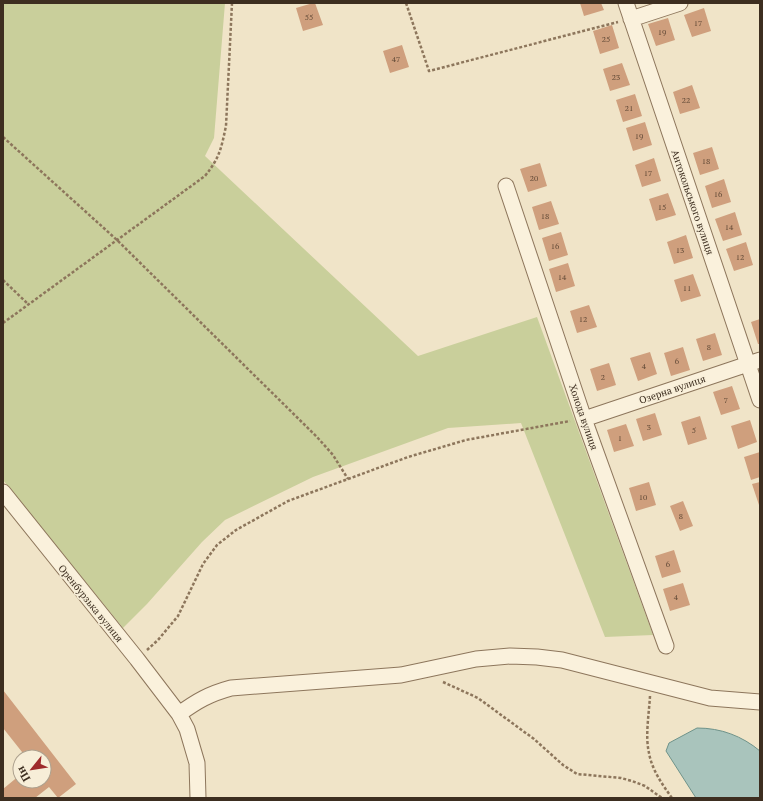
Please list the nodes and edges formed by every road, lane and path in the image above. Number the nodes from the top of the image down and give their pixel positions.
1 (232, 3) edge
2 (406, 3) edge
3 (626, 3) edge
4 (680, 3) edge
5 (631, 19) junction
6 (3, 137) edge
7 (506, 186) dead end
8 (117, 240) junction
9 (3, 280) edge
10 (28, 304) junction
11 (3, 323) edge
12 (754, 362) edge
13 (760, 400) edge
14 (584, 419) junction
15 (348, 479) junction
16 (3, 492) edge
17 (666, 646) dead end
18 (137, 659) junction
19 (441, 681) dead end
20 (651, 683) junction
21 (760, 702) edge
22 (179, 714) junction
23 (198, 798) edge
24 (662, 798) edge
25 (672, 798) edge

1 - 8 path
2 - 5 path
3 - 5 street, Антокольського вулиця
4 - 5 street
5 - 12 street, Антокольського вулиця
6 - 8 path
7 - 14 street, Холода вулиця
8 - 10 path
8 - 15 path
9 - 10 path
10 - 11 path
12 - 13 street, Антокольського вулиця
12 - 14 street, Озерна вулиця
14 - 15 path
14 - 17 street, Холода вулиця
15 - 18 path
16 - 18 street, Оренбурзька вулиця
18 - 22 street, Оренбурзька вулиця
19 - 24 path
20 - 21 street
20 - 22 street
20 - 25 path
22 - 23 street, Оренбурзька вулиця

